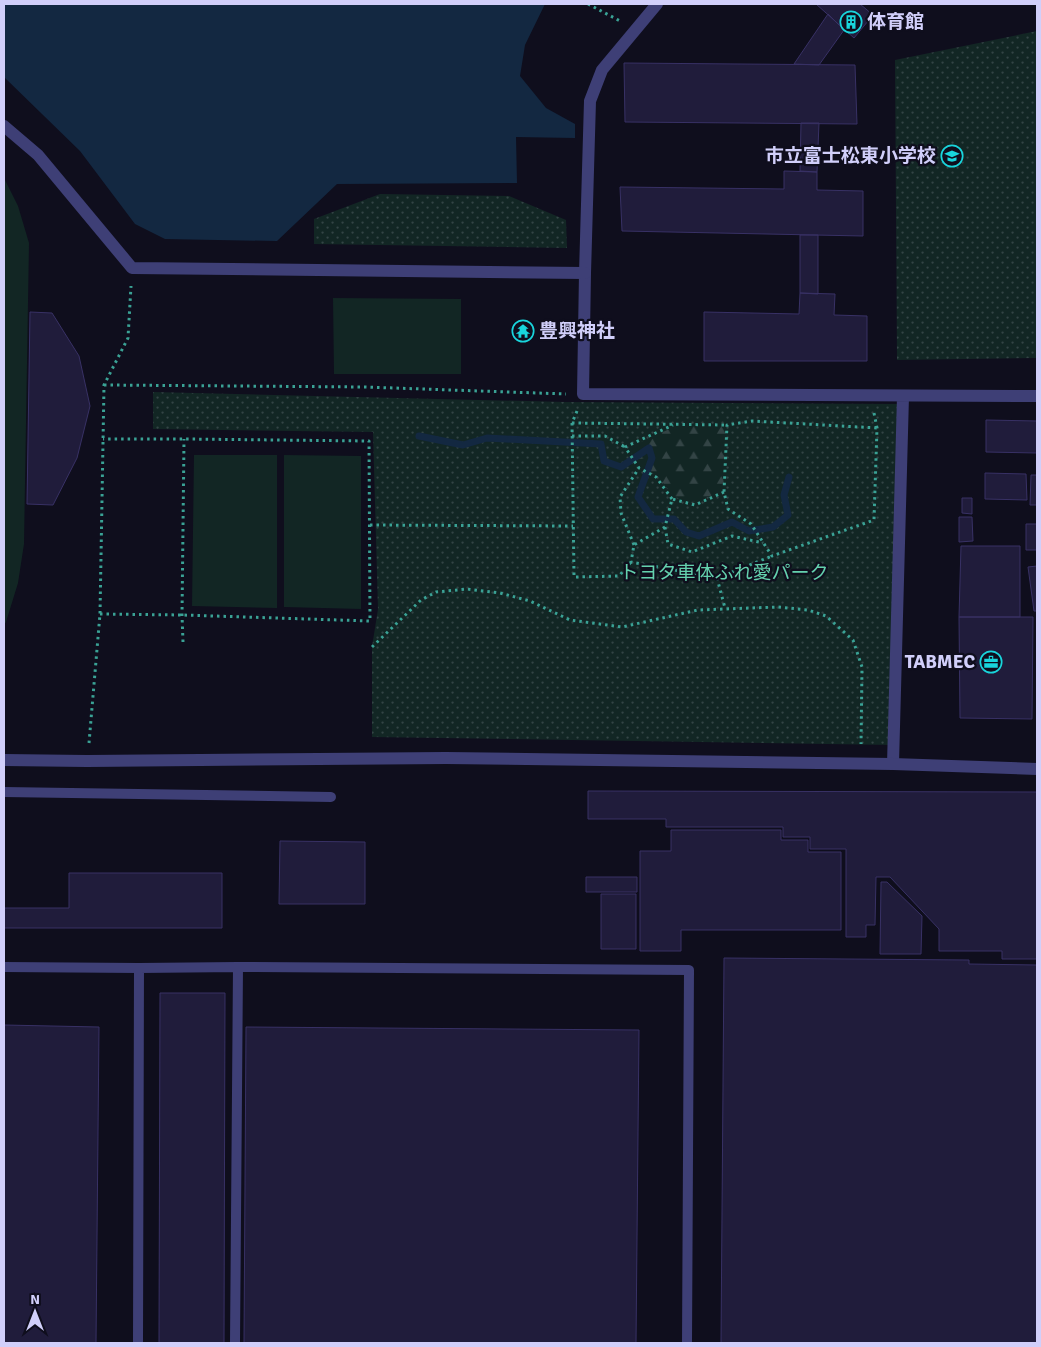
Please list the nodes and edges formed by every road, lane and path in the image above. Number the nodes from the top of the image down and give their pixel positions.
1 (588, 4) edge
2 (657, 4) edge
3 (635, 29) junction
4 (4, 126) edge
5 (132, 268) junction
6 (585, 273) junction
7 (104, 385) junction
8 (583, 394) junction
9 (870, 395) junction
10 (903, 396) junction
11 (1037, 396) edge
12 (572, 423) junction
13 (675, 424) junction
14 (727, 425) junction
15 (877, 428) junction
16 (572, 438) junction
17 (103, 439) junction
18 (184, 439) junction
19 (625, 447) junction
20 (639, 468) junction
21 (724, 492) junction
22 (672, 499) junction
23 (370, 525) dead end
24 (573, 526) junction
25 (665, 527) junction
26 (764, 543) junction
27 (634, 545) junction
28 (772, 556) junction
29 (631, 562) junction
30 (716, 578) junction
31 (725, 608) junction
32 (100, 614) junction
33 (182, 614) junction
34 (183, 642) dead end
35 (372, 647) dead end
36 (861, 744) dead end
37 (4, 760) edge
38 (87, 761) junction
39 (894, 764) junction
40 (1037, 769) edge
41 (4, 792) edge
42 (331, 797) dead end
43 (4, 967) edge
44 (238, 967) junction
45 (139, 968) junction
46 (138, 1343) edge
47 (235, 1343) edge
48 (686, 1343) edge

1 - 3 path
2 - 3 street
3 - 6 street
4 - 5 street
5 - 6 street
5 - 7 path
6 - 8 street
7 - 8 path
7 - 17 path
8 - 9 street
8 - 12 path
9 - 10 street
9 - 15 path
10 - 11 street
10 - 39 street
12 - 13 path
12 - 16 path
13 - 14 path
13 - 19 path
14 - 15 path
14 - 21 path
15 - 28 path
16 - 19 path
16 - 24 path
17 - 18 path
17 - 32 path
18 - 33 path
18 - 33 path
19 - 20 path
20 - 22 path
20 - 27 path
21 - 22 path
21 - 26 path
22 - 25 path
23 - 24 path
24 - 29 path
25 - 26 path
25 - 27 path
26 - 28 path
27 - 29 path
28 - 30 path
29 - 30 path
30 - 31 path
31 - 35 path
31 - 36 path
32 - 33 path
32 - 38 path
33 - 34 path
37 - 38 street
38 - 39 street
39 - 40 street
41 - 42 lane
43 - 45 lane
44 - 45 lane
44 - 47 lane
44 - 48 lane
45 - 46 lane

